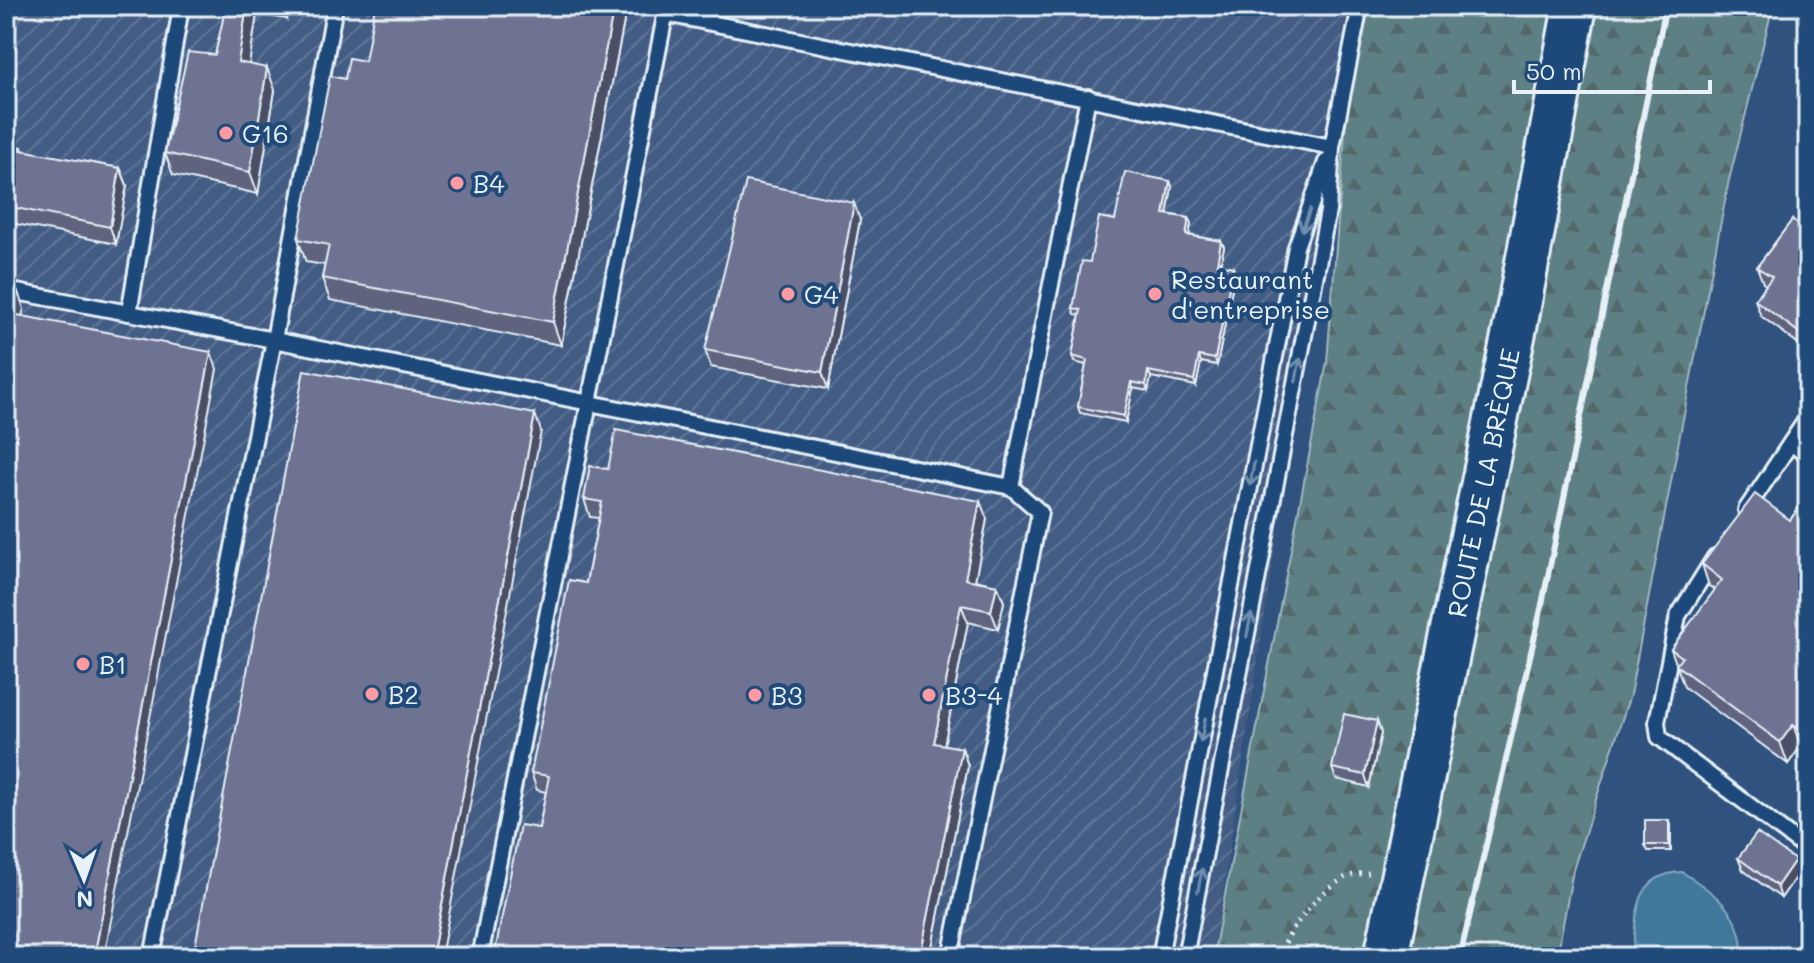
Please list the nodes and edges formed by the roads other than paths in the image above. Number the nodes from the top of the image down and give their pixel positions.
1 (335, 6) edge
2 (1360, 6) edge
3 (1575, 6) edge
4 (666, 10) edge
5 (180, 13) dead end
6 (1088, 97) junction
7 (1332, 147) junction
8 (6, 290) edge
9 (129, 313) junction
10 (274, 340) junction
11 (590, 404) junction
12 (1808, 417) edge
13 (1791, 443) junction
14 (1808, 456) edge
15 (1011, 487) junction
16 (1742, 517) edge
17 (1725, 541) edge
18 (1808, 850) edge
19 (152, 957) edge
20 (480, 957) edge
21 (950, 957) edge
22 (1160, 957) edge
23 (1185, 957) edge
24 (1386, 957) edge

1 - 10 lane
2 - 7 lane
3 - 24 main road, ROUTE DE LA BRÈQUE
4 - 6 lane
4 - 11 lane
5 - 9 lane
6 - 7 lane
6 - 15 lane
7 -> 22 lane
23 -> 7 lane
8 - 9 lane
9 - 10 lane
10 - 11 lane
10 - 19 lane
11 - 15 lane
11 - 20 lane
12 - 13 lane
13 - 14 lane
13 - 16 lane
15 - 21 lane
17 - 18 lane

